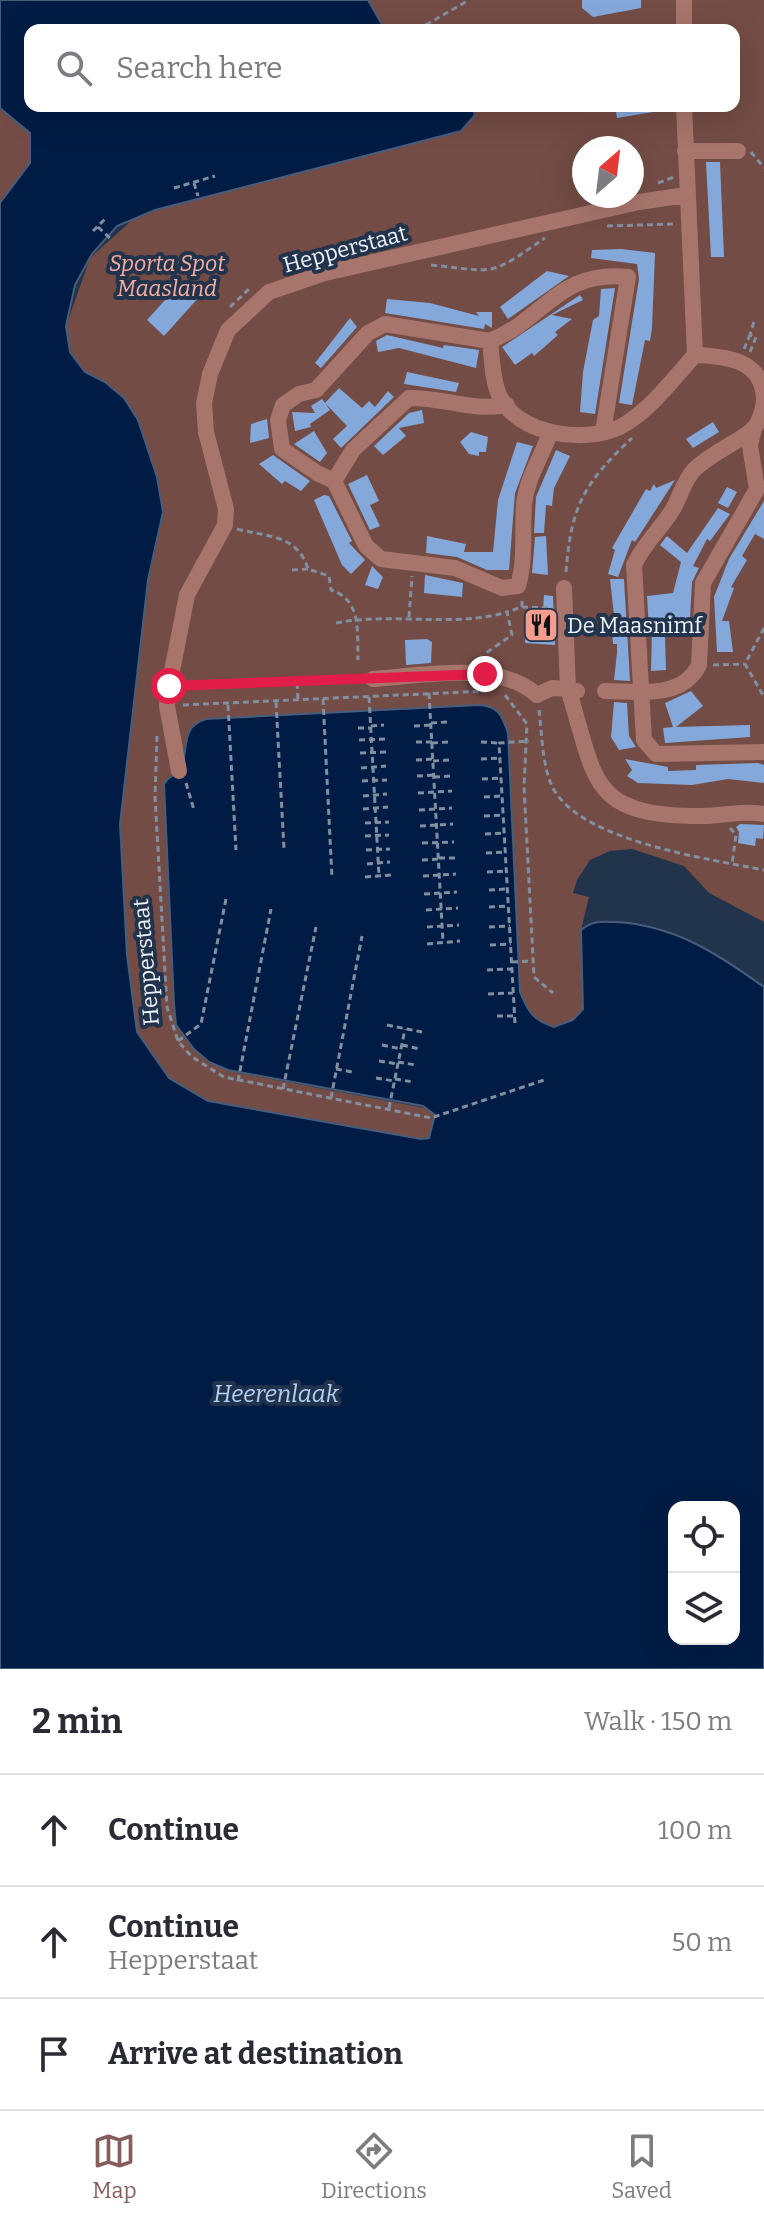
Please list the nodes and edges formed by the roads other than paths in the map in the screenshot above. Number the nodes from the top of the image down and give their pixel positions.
1 (684, 0) edge
2 (684, 24) edge
3 (684, 112) edge
4 (685, 151) junction
5 (738, 151) dead end
6 (686, 195) junction
7 (490, 341) junction
8 (695, 355) junction
9 (507, 405) junction
10 (764, 406) edge
11 (754, 428) junction
12 (603, 432) junction
13 (550, 433) junction
14 (334, 481) junction
15 (564, 588) road end
16 (373, 679) road end
17 (573, 690) junction
18 (605, 691) dead end
19 (643, 692) junction
20 (764, 752) edge
21 (181, 772) road end
22 (764, 814) edge

1 - 2 street
3 - 4 street
4 - 5 street
4 - 6 street
6 - 8 street
6 - 21 street, Hepperstaat
7 - 9 street
7 - 12 street
7 - 14 street
8 - 10 street
8 - 12 street
9 - 13 street
9 - 14 street
10 - 11 street
11 - 19 street
11 - 19 street
12 - 13 street
13 - 14 street
15 - 17 street
16 - 17 street
17 - 22 street
18 - 19 street
19 - 20 street

